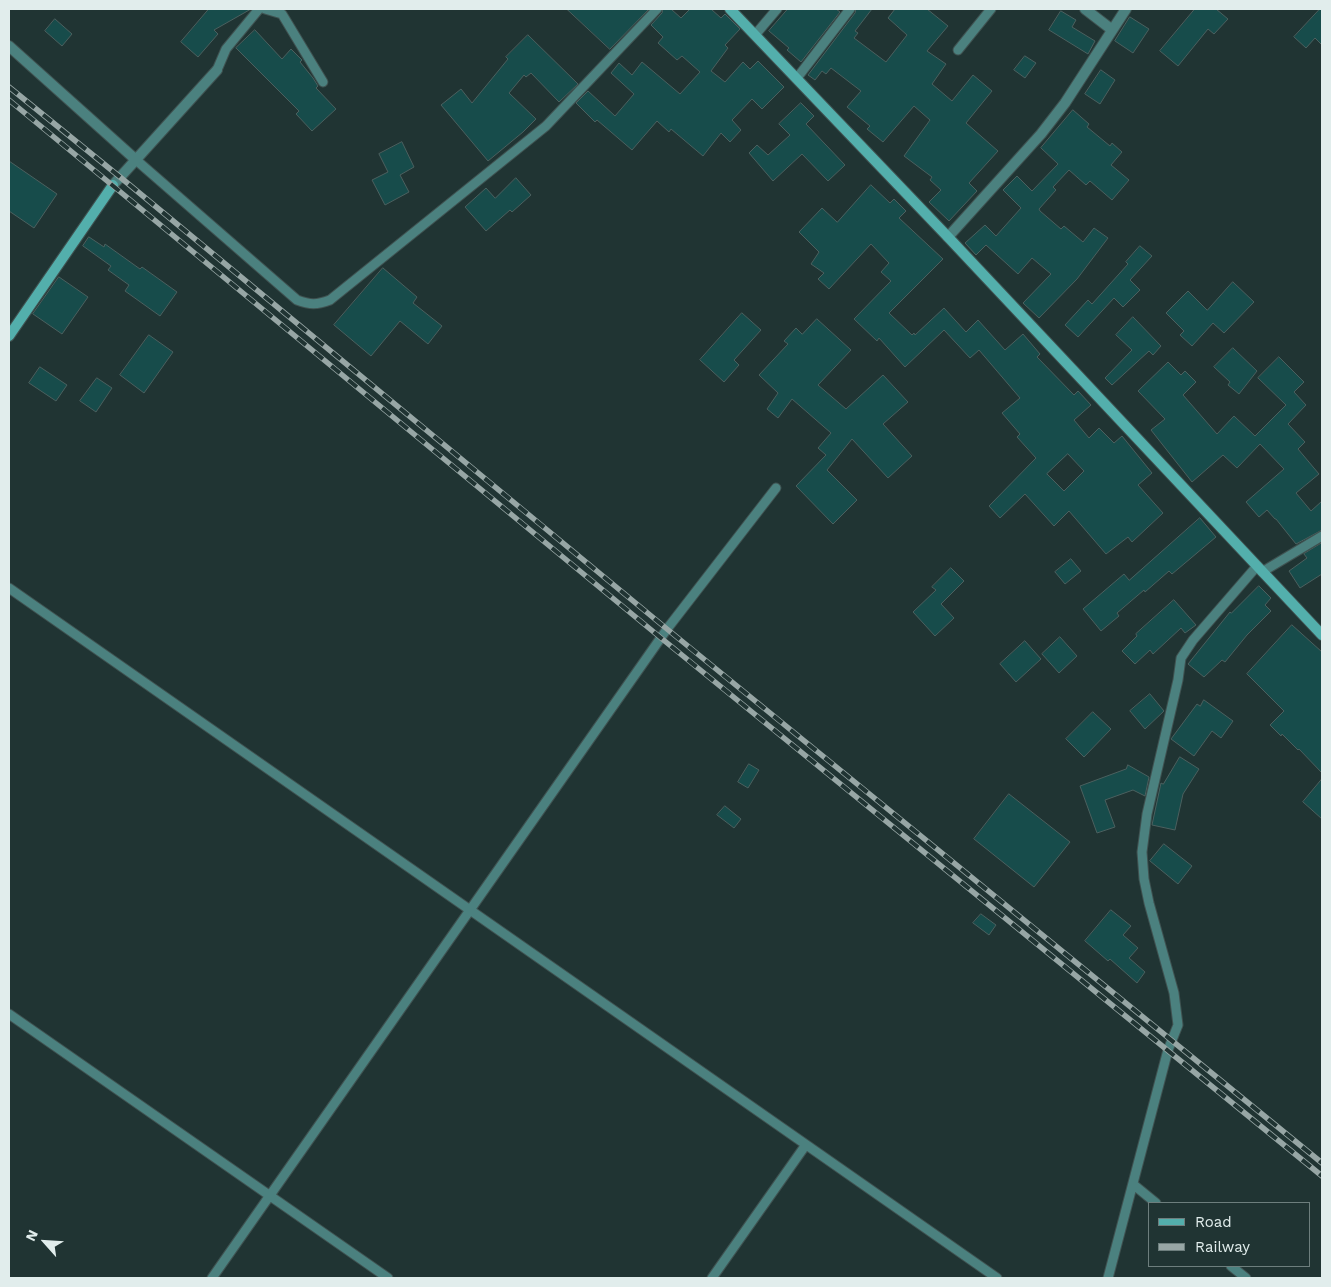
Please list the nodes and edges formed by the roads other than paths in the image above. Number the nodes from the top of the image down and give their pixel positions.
1 (259, 9) edge
2 (265, 9) edge
3 (657, 9) edge
4 (730, 9) edge
5 (777, 9) edge
6 (850, 9) edge
7 (991, 9) edge
8 (1085, 9) edge
9 (1126, 9) edge
10 (1112, 29) junction
11 (755, 34) junction
12 (9, 46) edge
13 (958, 50) dead end
14 (217, 70) joint
15 (797, 78) junction
16 (323, 82) dead end
17 (135, 159) junction
18 (948, 237) junction
19 (9, 336) edge
20 (776, 488) dead end
21 (1322, 536) edge
22 (1260, 569) junction
23 (9, 588) edge
24 (1322, 636) edge
25 (470, 910) junction
26 (9, 1014) edge
27 (805, 1146) junction
28 (1134, 1185) junction
29 (269, 1196) junction
30 (1155, 1202) edge
31 (1232, 1267) edge
32 (212, 1278) edge
33 (388, 1278) edge
34 (712, 1278) edge
35 (997, 1278) edge
36 (1108, 1278) edge
37 (1246, 1278) edge

1 - 14 lane
2 - 16 lane
3 - 17 lane
4 - 11 street
5 - 11 lane
6 - 15 lane
7 - 13 lane
8 - 10 street
9 - 10 street
10 - 18 street
11 - 15 street
12 - 17 street
14 - 17 street
15 - 18 street
17 - 19 street
18 - 22 street
20 - 25 lane
21 - 22 lane
22 - 24 street
22 - 28 lane
23 - 25 lane
25 - 27 lane
25 - 29 lane
26 - 29 lane
27 - 34 lane
27 - 35 lane
28 - 30 lane
28 - 36 lane
29 - 32 lane
29 - 33 lane
31 - 37 lane

